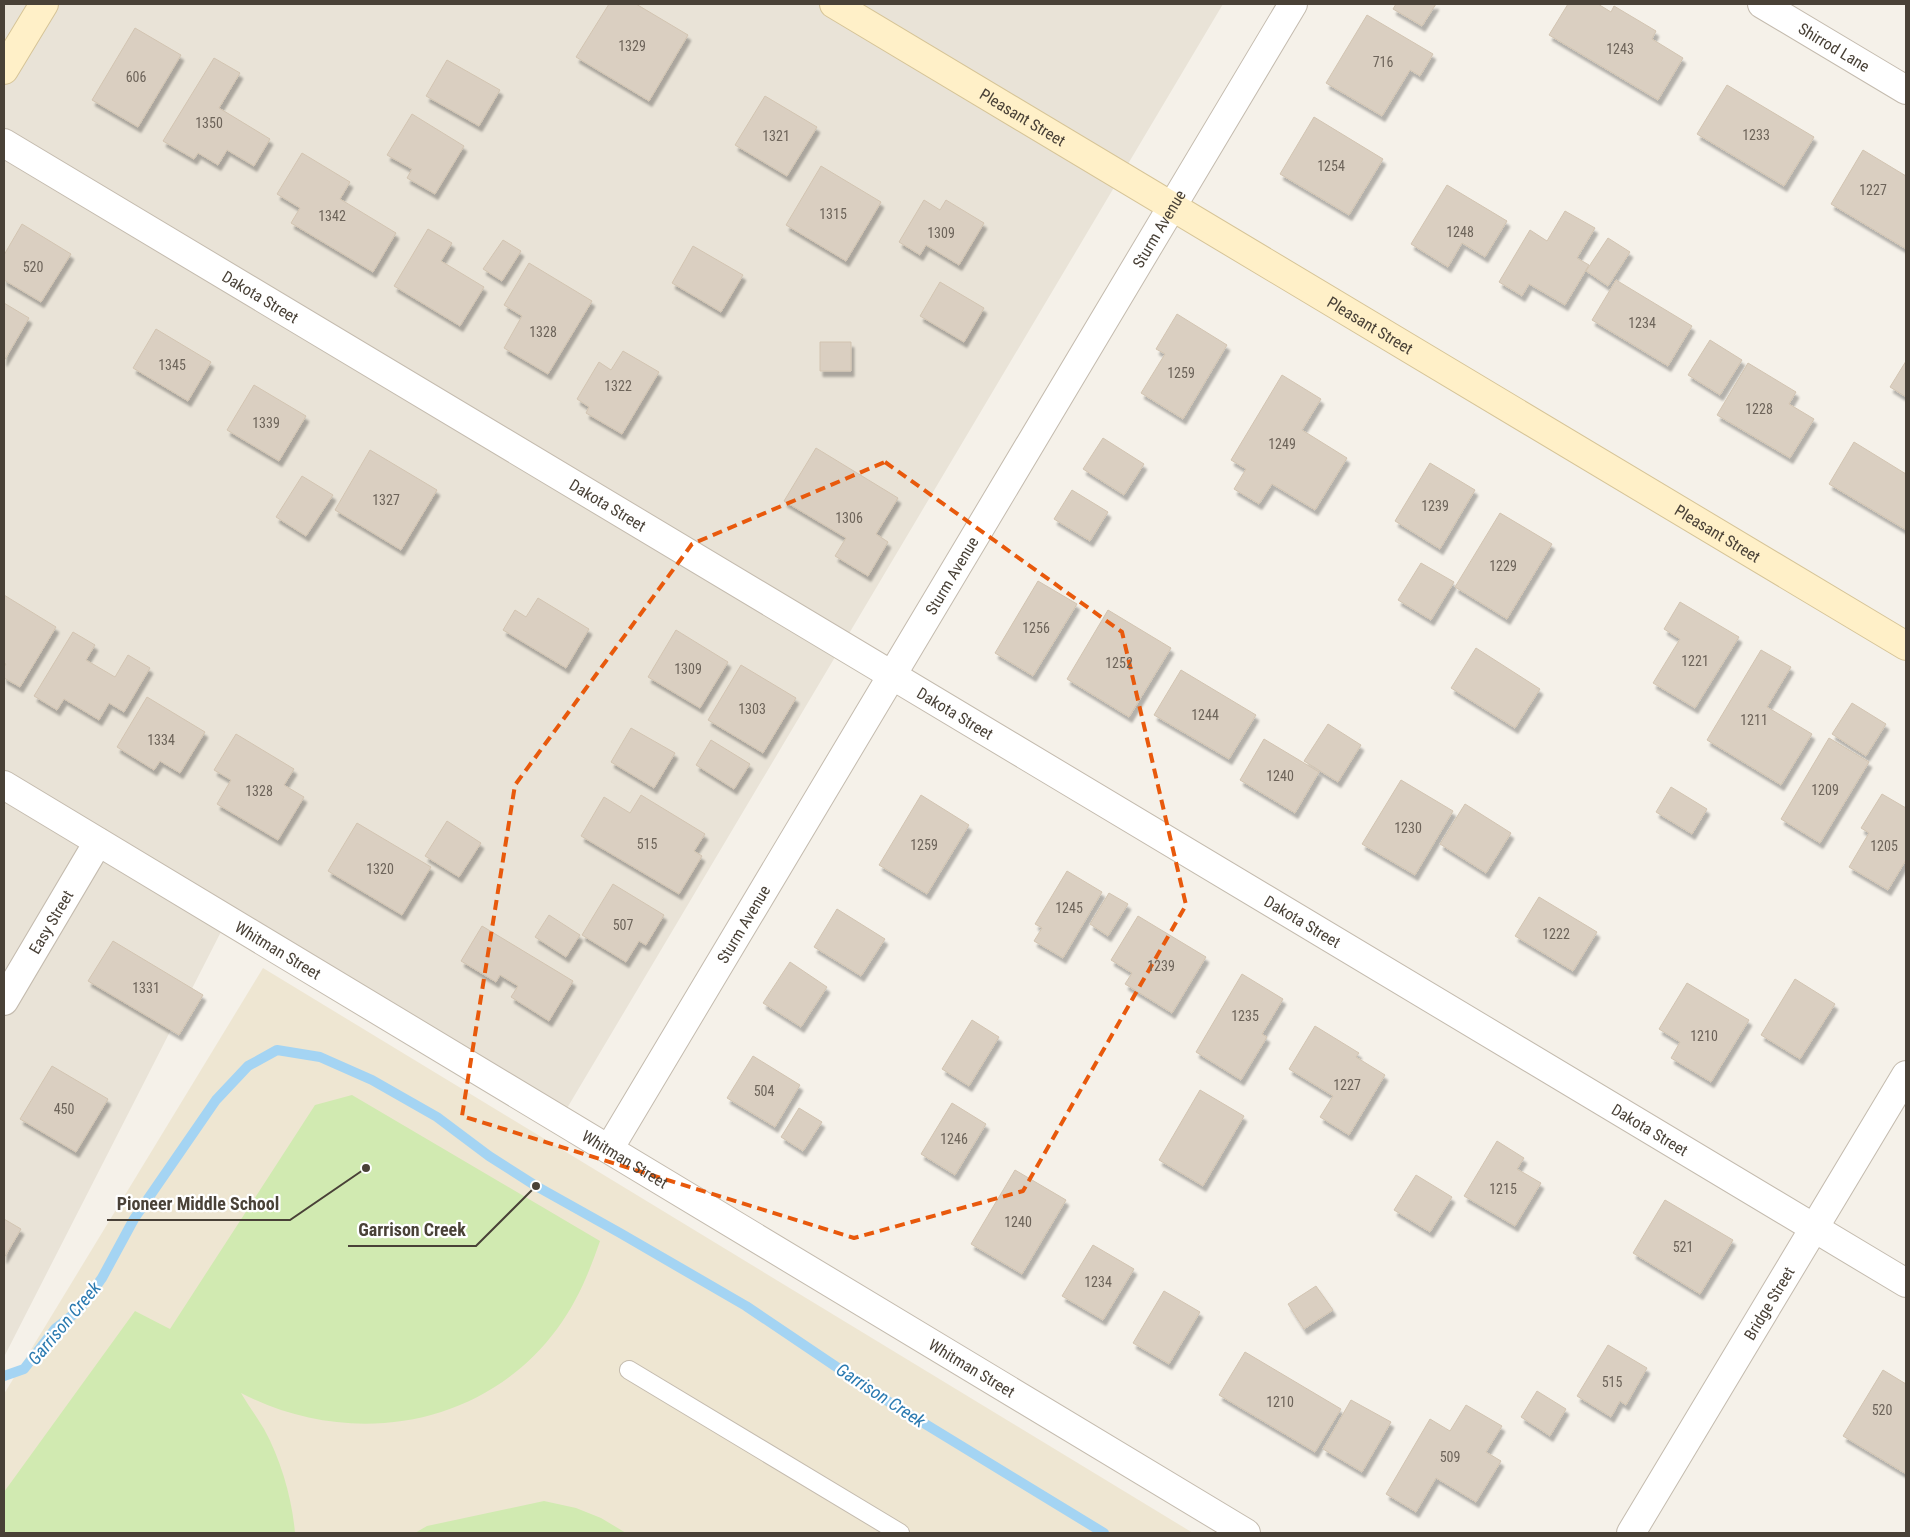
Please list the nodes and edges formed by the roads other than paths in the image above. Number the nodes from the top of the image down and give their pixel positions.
1 (44, 4) edge
2 (834, 4) edge
3 (1294, 4) edge
4 (1762, 4) edge
5 (4, 70) edge
6 (1906, 90) edge
7 (4, 143) edge
8 (1172, 207) junction
9 (1906, 646) edge
10 (892, 675) junction
11 (4, 785) edge
12 (98, 842) junction
13 (4, 1001) edge
14 (1906, 1075) edge
15 (609, 1149) junction
16 (1814, 1227) junction
17 (1906, 1283) edge
18 (629, 1370) dead end
19 (900, 1533) edge
20 (1246, 1533) edge
21 (1630, 1533) edge

1 - 5 main road
2 - 8 main road, Pleasant Street
3 - 8 street, Sturm Avenue
4 - 6 street, Shirrod Lane
7 - 10 street, Dakota Street
8 - 9 main road, Pleasant Street
8 - 10 street, Sturm Avenue
10 - 15 street, Sturm Avenue
10 - 16 street, Dakota Street
11 - 12 street, Whitman Street
12 - 13 street, Easy Street
12 - 15 street, Whitman Street
14 - 16 street, Bridge Street
15 - 20 street, Whitman Street
16 - 17 street, Dakota Street
16 - 21 street, Bridge Street
18 - 19 lane

